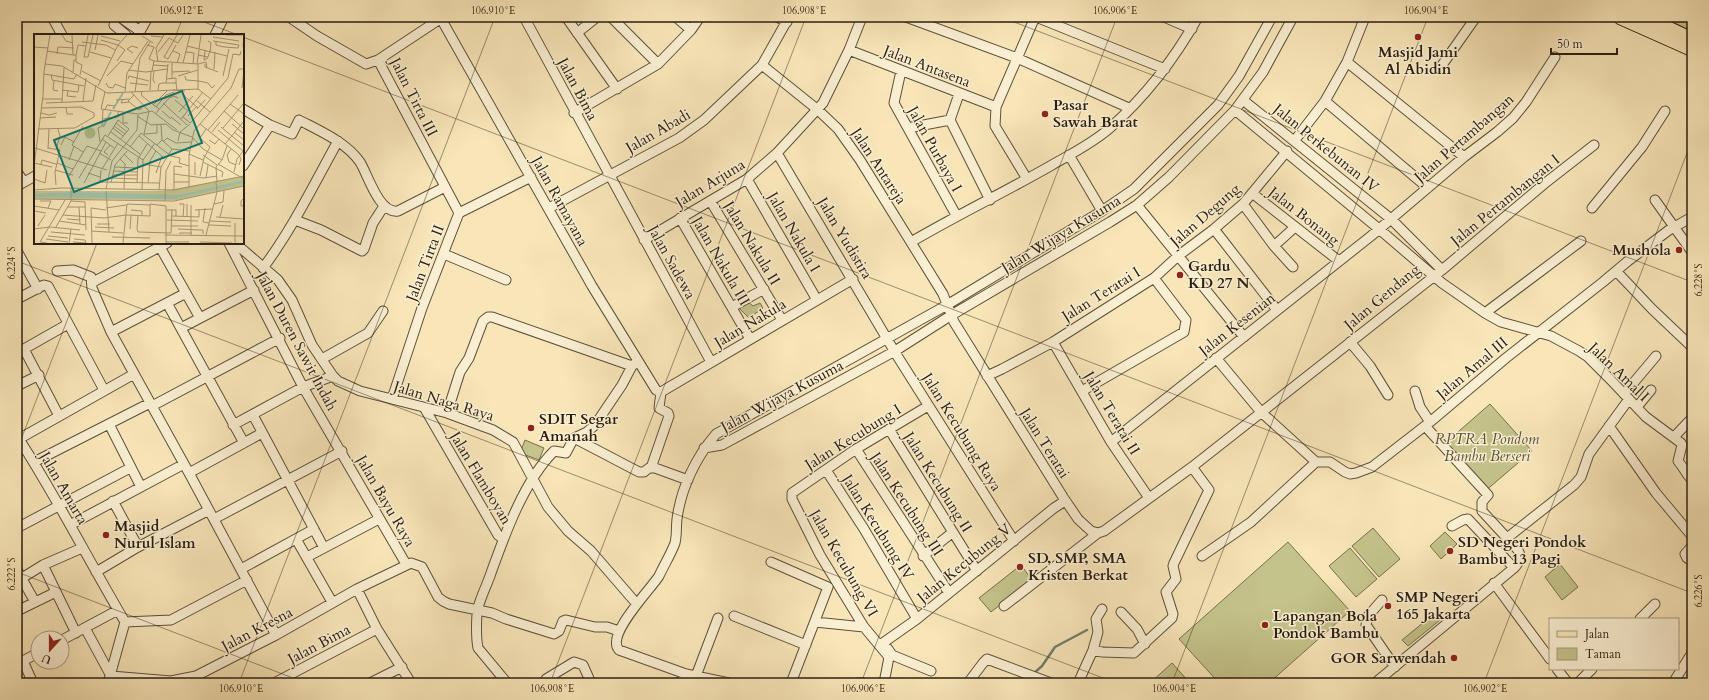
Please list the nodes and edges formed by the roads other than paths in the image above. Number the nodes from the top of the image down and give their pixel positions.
1 (52, 17) edge
2 (120, 17) edge
3 (148, 17) edge
4 (224, 17) edge
5 (289, 17) edge
6 (441, 17) edge
7 (535, 17) edge
8 (566, 17) edge
9 (597, 17) edge
10 (611, 17) edge
11 (676, 17) edge
12 (700, 17) edge
13 (777, 17) edge
14 (862, 17) edge
15 (906, 17) edge
16 (1035, 17) edge
17 (1164, 17) edge
18 (1198, 17) edge
19 (1272, 17) edge
20 (1293, 17) edge
21 (1365, 17) edge
22 (1476, 17) edge
23 (1620, 17) edge
24 (1644, 17) edge
25 (788, 19) edge
26 (525, 20) edge
27 (114, 25) dead end
28 (1192, 29) junction
29 (691, 30) junction
30 (139, 33) edge
31 (577, 33) junction
32 (61, 34) edge
33 (125, 34) edge
34 (216, 34) edge
35 (1692, 39) edge
36 (1692, 49) edge
37 (849, 50) junction
38 (1555, 57) dead end
39 (1017, 58) junction
40 (378, 60) junction
41 (1347, 62) junction
42 (658, 64) junction
43 (762, 65) junction
44 (1440, 68) dead end
45 (1165, 69) junction
46 (901, 71) junction
47 (617, 89) junction
48 (959, 94) junction
49 (1243, 100) junction
50 (1326, 101) junction
51 (996, 107) junction
52 (1129, 108) junction
53 (244, 110) edge
54 (818, 110) junction
55 (1235, 110) junction
56 (1665, 111) dead end
57 (574, 113) junction
58 (950, 120) junction
59 (270, 125) junction
60 (908, 128) junction
61 (1295, 140) junction
62 (338, 141) junction
63 (1594, 145) dead end
64 (1287, 151) junction
65 (778, 153) junction
66 (1069, 155) junction
67 (1464, 157) junction
68 (244, 164) edge
69 (17, 172) edge
70 (610, 174) junction
71 (34, 177) edge
72 (531, 177) junction
73 (747, 179) junction
74 (1027, 179) junction
75 (20, 184) edge
76 (445, 187) junction
77 (1428, 188) junction
78 (1252, 193) junction
79 (990, 200) junction
80 (1655, 200) dead end
81 (711, 202) junction
82 (1243, 204) junction
83 (1137, 205) junction
84 (384, 206) junction
85 (549, 208) junction
86 (1592, 208) dead end
87 (1104, 209) junction
88 (459, 213) junction
89 (956, 215) junction
90 (1692, 217) edge
91 (680, 218) junction
92 (1390, 219) junction
93 (296, 220) junction
94 (1115, 220) junction
95 (1295, 227) junction
96 (1675, 227) junction
97 (1214, 229) junction
98 (1379, 229) junction
99 (644, 240) junction
100 (1581, 241) dead end
101 (911, 242) junction
102 (230, 244) edge
103 (236, 244) edge
104 (164, 245) edge
105 (1274, 246) junction
106 (17, 251) edge
107 (1692, 252) edge
108 (444, 254) junction
109 (1178, 256) junction
110 (1339, 261) junction
111 (1293, 267) dead end
112 (264, 268) junction
113 (1442, 270) junction
114 (57, 271) dead end
115 (1616, 271) junction
116 (1433, 276) junction
117 (1154, 278) junction
118 (853, 279) junction
119 (506, 280) dead end
120 (92, 282) junction
121 (41, 287) junction
122 (764, 289) junction
123 (254, 290) junction
124 (186, 293) junction
125 (17, 299) edge
126 (817, 300) junction
127 (168, 303) junction
128 (947, 305) junction
129 (732, 307) junction
130 (1277, 310) junction
131 (383, 311) dead end
132 (1487, 314) junction
133 (950, 316) junction
134 (200, 318) junction
135 (782, 320) junction
136 (68, 324) junction
137 (181, 328) junction
138 (111, 332) junction
139 (1539, 332) junction
140 (1244, 337) junction
141 (280, 338) junction
142 (887, 338) junction
143 (750, 339) junction
144 (1053, 342) junction
145 (1350, 342) junction
146 (1692, 347) edge
147 (20, 351) edge
148 (895, 351) junction
149 (1656, 356) dead end
150 (1216, 358) junction
151 (322, 359) junction
152 (711, 362) junction
153 (635, 363) junction
154 (134, 374) junction
155 (39, 375) junction
156 (333, 376) junction
157 (987, 376) junction
158 (207, 377) junction
159 (17, 386) edge
160 (304, 387) junction
161 (104, 390) junction
162 (1651, 390) dead end
163 (1415, 391) dead end
164 (661, 392) junction
165 (1082, 392) junction
166 (1388, 395) dead end
167 (1627, 396) junction
168 (392, 399) junction
169 (151, 404) junction
170 (928, 406) junction
171 (1637, 407) junction
172 (425, 409) junction
173 (1261, 412) junction
174 (446, 413) junction
175 (253, 415) junction
176 (59, 416) junction
177 (1691, 419) edge
178 (109, 424) junction
179 (1428, 424) junction
180 (233, 425) junction
181 (1609, 426) junction
182 (889, 429) junction
183 (262, 433) junction
184 (1674, 437) junction
185 (574, 438) junction
186 (18, 439) edge
187 (1111, 442) junction
188 (244, 443) junction
189 (704, 448) junction
190 (856, 449) junction
191 (342, 451) junction
192 (1312, 459) junction
193 (34, 462) junction
194 (184, 464) junction
195 (1192, 467) junction
196 (130, 468) junction
197 (651, 468) junction
198 (826, 470) junction
199 (189, 473) junction
200 (288, 479) junction
201 (532, 480) junction
202 (688, 480) junction
203 (1692, 480) edge
204 (141, 487) junction
205 (793, 491) joint
206 (1149, 498) junction
207 (113, 501) junction
208 (1065, 501) junction
209 (60, 505) junction
210 (209, 510) junction
211 (214, 519) junction
212 (379, 519) junction
213 (70, 525) junction
214 (1452, 526) dead end
215 (17, 528) edge
216 (314, 529) junction
217 (953, 532) junction
218 (1098, 533) junction
219 (1692, 536) edge
220 (1507, 538) junction
221 (296, 539) junction
222 (503, 539) junction
223 (1014, 541) junction
224 (1692, 546) edge
225 (138, 547) junction
226 (82, 548) junction
227 (324, 548) junction
228 (923, 556) junction
229 (1202, 556) dead end
230 (307, 557) junction
231 (1692, 561) edge
232 (771, 562) dead end
233 (406, 564) junction
234 (43, 566) junction
235 (1514, 568) junction
236 (241, 569) junction
237 (977, 571) junction
238 (96, 572) junction
239 (19, 574) edge
240 (247, 580) junction
241 (1494, 583) junction
242 (356, 589) junction
243 (56, 592) junction
244 (949, 594) junction
245 (1382, 600) dead end
246 (35, 602) junction
247 (332, 602) junction
248 (636, 603) junction
249 (1655, 604) dead end
250 (1004, 606) dead end
251 (478, 609) junction
252 (118, 610) junction
253 (1102, 610) dead end
254 (17, 611) edge
255 (1121, 612) dead end
256 (734, 616) dead end
257 (718, 618) dead end
258 (1641, 618) edge
259 (917, 619) junction
260 (125, 622) junction
261 (815, 622) junction
262 (864, 627) junction
263 (85, 628) junction
264 (377, 629) junction
265 (619, 631) junction
266 (76, 633) junction
267 (276, 635) junction
268 (70, 636) edge
269 (882, 644) junction
270 (1145, 644) junction
271 (806, 645) junction
272 (1093, 650) junction
273 (1692, 654) edge
274 (30, 657) edge
275 (1549, 658) edge
276 (20, 663) edge
277 (1689, 666) edge
278 (402, 667) junction
279 (1395, 667) junction
280 (1559, 670) edge
281 (1591, 670) edge
282 (932, 671) dead end
283 (686, 674) junction
284 (696, 676) junction
285 (546, 679) dead end
286 (109, 681) edge
287 (1047, 682) edge
288 (33, 683) edge
289 (274, 683) edge
290 (370, 683) edge
291 (412, 683) edge
292 (507, 683) edge
293 (591, 683) edge
294 (678, 683) edge
295 (729, 683) edge
296 (791, 683) edge
297 (858, 683) edge
298 (863, 683) edge
299 (884, 683) edge
300 (968, 683) edge
301 (1078, 683) edge
302 (1374, 683) edge
303 (1568, 683) edge
304 (1578, 683) edge
305 (1673, 683) edge

1 - 32 street
2 - 30 street
3 - 30 street
4 - 34 street
5 - 40 street
6 - 40 street, Jalan Tirta III
6 - 72 street, Jalan Ramayana
7 - 26 street
8 - 31 street
9 - 31 street
10 - 42 street
11 - 29 street
12 - 29 street
13 - 25 street
14 - 37 street, Jalan Arjuna
15 - 39 street
16 - 39 street
16 - 45 street
17 - 28 street
18 - 28 street
19 - 87 street, Jalan Wijaya Kusuma
20 - 49 street, Jalan Wijaya Kusuma
21 - 41 street
22 - 44 street
23 - 36 main road
24 - 35 main road
25 - 43 street, Jalan Abadi
26 - 57 street, Jalan Bima
27 - 33 street
28 - 45 street
29 - 42 street
31 - 47 street
37 - 46 street, Jalan Antasena
37 - 54 street, Jalan Arjuna
38 - 67 street, Jalan Pertambangan
39 - 51 street
39 - 52 street
40 - 76 street, Jalan Tirta III
41 - 50 street
41 - 67 street
42 - 47 street
43 - 54 street, Jalan Antareja
43 - 70 street, Jalan Abadi
45 - 52 street
46 - 48 street, Jalan Antasena
46 - 60 street, Jalan Purbaya I
47 - 57 street
48 - 51 street, Jalan Antasena
48 - 58 street
49 - 55 street, Jalan Wijaya Kusuma
49 - 61 street, Jalan Perkebunan IV
50 - 61 street
50 - 77 street
51 - 74 street
52 - 66 street
53 - 59 street
54 - 65 street, Jalan Arjuna
54 - 101 street, Jalan Antareja
55 - 64 street, Jalan Gendang
55 - 83 street, Jalan Wijaya Kusuma
56 - 86 street
57 - 70 street, Jalan Bima
58 - 60 street
58 - 79 street
59 - 62 street
59 - 68 street
60 - 89 street, Jalan Purbaya I
61 - 92 street, Jalan Perkebunan IV
62 - 84 street
62 - 93 street
63 - 113 street, Jalan Pertambangan I
64 - 78 street, Jalan Degung
64 - 98 street, Jalan Gendang
65 - 73 street, Jalan Arjuna
65 - 118 street, Jalan Yudistira
66 - 74 street
66 - 87 street
67 - 77 street, Jalan Pertambangan
69 - 75 street
70 - 85 street, Jalan Abadi
70 - 99 street, Jalan Sadewa
71 - 75 street
72 - 85 street, Jalan Ramayana
72 - 88 street, Jalan Tirta II
73 - 81 street, Jalan Arjuna
73 - 126 street, Jalan Nakula I
74 - 79 street
76 - 84 street
76 - 88 street, Jalan Tirta III
77 - 92 street, Jalan Pertambangan
78 - 82 street, Jalan Degung
78 - 95 street, Jalan Bonang
79 - 89 street
80 - 96 street
81 - 91 street, Jalan Arjuna
81 - 122 street, Jalan Nakula II
82 - 97 street, Jalan Degung
82 - 105 street
83 - 94 street, Jalan Wijaya Kusuma
83 - 109 street
84 - 93 street
85 - 153 street, Jalan Ramayana
87 - 94 street
87 - 128 street, Jalan Wijaya Kusuma
88 - 108 street, Jalan Tirta II
89 - 101 street
90 - 96 street, Jalan Amal III
91 - 99 street, Jalan Arjuna
91 - 129 street, Jalan Nakula III
92 - 98 street, Jalan Pertambangan
92 - 113 street, Jalan Gendang
93 - 112 street
94 - 133 street, Jalan Wijaya Kusuma
95 - 105 street
95 - 110 street, Jalan Bonang
96 - 107 street
96 - 115 street, Jalan Amal III
97 - 109 street, Jalan Degung
97 - 130 street
98 - 110 street, Jalan Kesenian
98 - 116 street, Jalan Gendang
99 - 152 street, Jalan Sadewa
100 - 132 street
101 - 128 street, Jalan Antareja
102 - 123 street, Jalan Duren Sawit Indah
103 - 112 street, Jalan Naga Raya
104 - 120 street
104 - 124 street
105 - 111 street
106 - 121 street
108 - 119 street
108 - 168 street, Jalan Tirta II
109 - 117 street, Jalan Degung
109 - 140 street
110 - 130 street, Jalan Kesenian
112 - 151 street, Jalan Naga Raya
113 - 116 street, Jalan Pertambangan I
114 - 120 street
115 - 139 street, Jalan Amal III
115 - 146 street
116 - 132 street, Jalan Amal I
116 - 145 street, Jalan Gendang
117 - 144 street, Jalan Teratai I
117 - 165 street, Jalan Teratai I
118 - 126 street, Jalan Nakula
118 - 142 street, Jalan Yudistira
120 - 138 street
121 - 125 street
121 - 136 street
122 - 129 street
122 - 135 street, Jalan Nakula II
123 - 134 street
123 - 141 street, Jalan Duren Sawit Indah
124 - 127 street
124 - 134 street
126 - 135 street, Jalan Nakula
127 - 137 street
127 - 138 street
128 - 133 street, Jalan Teratai
128 - 142 street, Jalan Wijaya Kusuma
129 - 143 street, Jalan Nakula III
130 - 140 street, Jalan Kesenian
131 - 151 street
132 - 139 street, Jalan Amal I
133 - 148 street, Jalan Wijaya Kusuma
133 - 157 street, Jalan Teratai
134 - 137 street
135 - 143 street, Jalan Nakula
136 - 147 street
136 - 161 street
137 - 158 street
138 - 154 street
139 - 167 street, Jalan Amal I
139 - 179 street, Jalan Amal III
140 - 150 street, Jalan Kesenian
141 - 158 street
141 - 160 street, Jalan Duren Sawit Indah
142 - 148 street, Jalan Kecubung Raya
142 - 189 street, Jalan Wijaya Kusuma
143 - 152 street, Jalan Nakula
144 - 157 street, Jalan Teratai I
144 - 165 street, Jalan Teratai II
145 - 166 street
145 - 173 street, Jalan Gendang
147 - 155 street
148 - 170 street, Jalan Kecubung Raya
148 - 189 street, Jalan Wijaya Kusuma
149 - 167 street
150 - 173 street
150 - 187 street, Jalan Kesenian
151 - 156 street, Jalan Naga Raya
152 - 164 street, Jalan Nakula
153 - 164 street, Jalan Ramayana
153 - 174 street
153 - 185 street
154 - 161 street
154 - 169 street
155 - 159 street
155 - 176 street
156 - 160 street
156 - 168 street, Jalan Naga Raya
157 - 208 street, Jalan Teratai
158 - 169 street
158 - 180 street
160 - 175 street
160 - 191 street, Jalan Duren Sawit Indah
161 - 176 street
162 - 171 street
163 - 179 street
164 - 197 street
165 - 187 street, Jalan Teratai II
167 - 171 street, Jalan Amal I
167 - 181 street
168 - 172 street, Jalan Naga Raya
169 - 178 street
169 - 194 street
170 - 182 street, Jalan Kecubung I
170 - 223 street, Jalan Kecubung Raya
171 - 184 street, Jalan Amal I
172 - 174 street, Jalan Naga Raya
172 - 222 street, Jalan Flamboyan
173 - 192 street
173 - 195 street, Jalan Gendang
174 - 201 street, Jalan Naga Raya
175 - 180 street
175 - 183 street
176 - 186 street
177 - 184 street
178 - 193 street
178 - 196 street
179 - 192 street, Jalan Amal III
179 - 220 street
180 - 188 street
181 - 219 street
181 - 220 street
182 - 190 street, Jalan Kecubung I
182 - 217 street, Jalan Kecubung II
183 - 188 street
183 - 200 street
184 - 203 street
185 - 197 street
185 - 201 street
186 - 193 street, Jalan Amarta
187 - 206 street, Jalan Teratai II
188 - 199 street
189 - 202 street
190 - 198 street, Jalan Kecubung I
190 - 228 street, Jalan Kecubung III
191 - 200 street
191 - 212 street, Jalan Bayu Raya
192 - 229 street
193 - 209 street, Jalan Amarta
194 - 199 street
194 - 204 street
195 - 206 street, Jalan Gendang
195 - 270 street
196 - 204 street
196 - 209 street
197 - 202 street
198 - 205 street, Jalan Kecubung I
198 - 259 street, Jalan Kecubung IV
199 - 210 street
200 - 211 street
200 - 216 street
201 - 222 street
201 - 248 street, Jalan Naga Raya
202 - 248 street
204 - 207 street
205 - 262 street, Jalan Kecubung VI
206 - 218 street
207 - 213 street
207 - 225 street
208 - 218 street, Jalan Teratai
208 - 223 street, Jalan Kecubung V
209 - 213 street, Jalan Amarta
209 - 215 street
210 - 211 street
210 - 225 street
211 - 236 street
212 - 227 street
212 - 233 street, Jalan Bayu Raya
213 - 226 street, Jalan Amarta
214 - 235 street
216 - 221 street
216 - 227 street
217 - 228 street
217 - 237 street, Jalan Kecubung II
218 - 250 street
220 - 235 street
221 - 230 street
221 - 236 street
222 - 251 street
223 - 237 street, Jalan Kecubung V
224 - 231 street
225 - 238 street
226 - 234 street
226 - 238 street, Jalan Amarta
227 - 230 street
228 - 244 street, Jalan Kecubung III
230 - 247 street
232 - 261 street
233 - 242 street, Jalan Kresna
233 - 251 street
234 - 239 street
234 - 243 street
235 - 241 street
236 - 240 street
237 - 244 street, Jalan Kecubung V
238 - 252 street, Jalan Amarta
239 - 246 street
240 - 260 street
240 - 267 street
241 - 275 street
241 - 279 street
242 - 247 street, Jalan Kresna
242 - 264 street
243 - 246 street
243 - 266 street
244 - 259 street, Jalan Kecubung V
245 - 279 street
246 - 254 street
247 - 267 street, Jalan Kresna
248 - 265 street
249 - 258 street
251 - 265 street
251 - 292 street
252 - 260 street, Jalan Amarta
252 - 263 street
253 - 272 street
255 - 270 street
256 - 271 street
257 - 284 street
259 - 269 street, Jalan Kecubung V
260 - 286 street
261 - 262 street
261 - 271 street
262 - 269 street, Jalan Kecubung VI
263 - 266 street
263 - 286 street
264 - 278 street
264 - 289 street, Jalan Bima
265 - 283 street
266 - 268 street
267 - 286 street, Jalan Kresna
269 - 282 street
269 - 299 street
270 - 272 street
271 - 296 street
272 - 301 street
273 - 277 street
274 - 276 street
276 - 288 street
277 - 305 street
278 - 290 street
278 - 291 street
279 - 302 street
280 - 303 street
281 - 304 street
283 - 284 street
283 - 294 street
284 - 295 street
285 - 293 street
287 - 300 street
297 - 298 street

